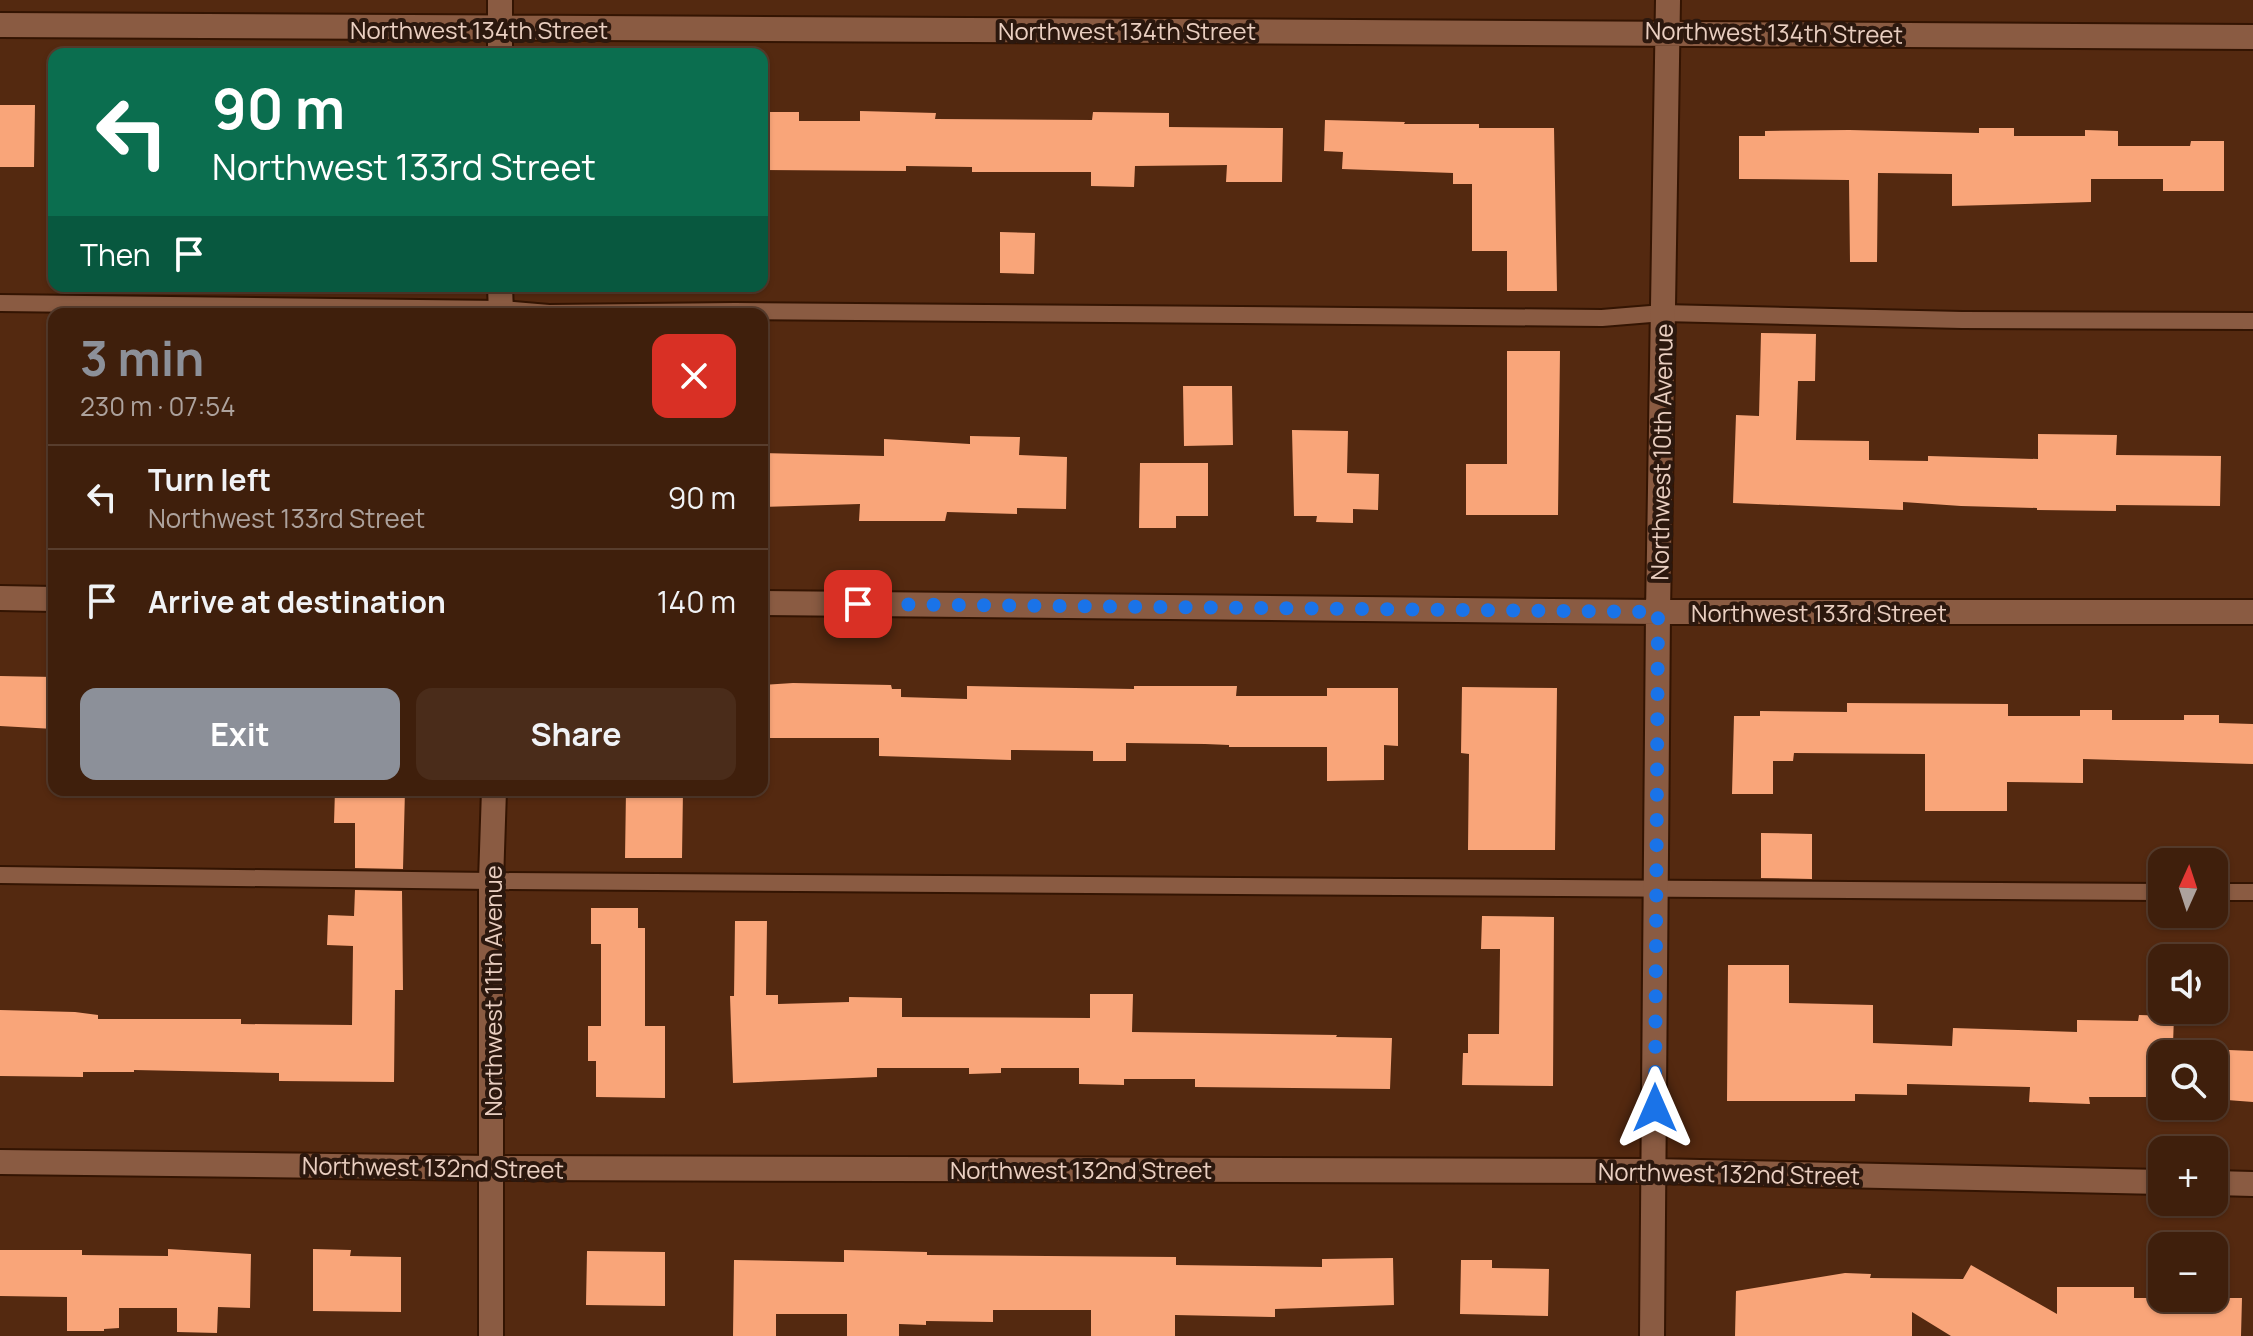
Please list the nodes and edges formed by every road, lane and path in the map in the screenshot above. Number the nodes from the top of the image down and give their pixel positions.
1 (500, 0) edge
2 (1668, 0) edge
3 (0, 25) edge
4 (1668, 31) junction
5 (2253, 37) edge
6 (500, 42) edge
7 (0, 303) edge
8 (501, 303) edge
9 (525, 308) edge
10 (768, 311) edge
11 (1663, 313) junction
12 (2253, 321) edge
13 (0, 598) edge
14 (48, 599) edge
15 (768, 603) edge
16 (1658, 612) junction
17 (2253, 612) edge
18 (494, 796) edge
19 (0, 875) edge
20 (491, 881) junction
21 (1656, 890) junction
22 (2148, 892) edge
23 (2228, 892) edge
24 (2253, 892) edge
25 (0, 1162) edge
26 (492, 1168) junction
27 (1655, 1171) junction
28 (2148, 1182) edge
29 (2228, 1183) edge
30 (2253, 1184) edge
31 (491, 1336) edge
32 (1652, 1336) edge

1 - 6 street
2 - 4 street, Northwest 10th Avenue
3 - 6 street, Northwest 134th Street
4 - 5 street, Northwest 134th Street
4 - 6 street, Northwest 134th Street
4 - 11 street, Northwest 10th Avenue
7 - 8 lane
8 - 9 lane
10 - 11 lane
11 - 12 lane
11 - 16 street, Northwest 10th Avenue
13 - 14 street
15 - 16 street, Northwest 133rd Street
16 - 17 street, Northwest 133rd Street
16 - 21 street, Northwest 10th Avenue
18 - 20 street, Northwest 11th Avenue
19 - 20 lane
20 - 21 lane
20 - 26 street, Northwest 11th Avenue
21 - 22 lane
21 - 27 street, Northwest 10th Avenue
23 - 24 lane
25 - 26 street, Northwest 132nd Street
26 - 27 street, Northwest 132nd Street
26 - 31 street, Northwest 11th Avenue
27 - 28 street, Northwest 132nd Street
27 - 32 street, Northwest 10th Avenue
29 - 30 street

